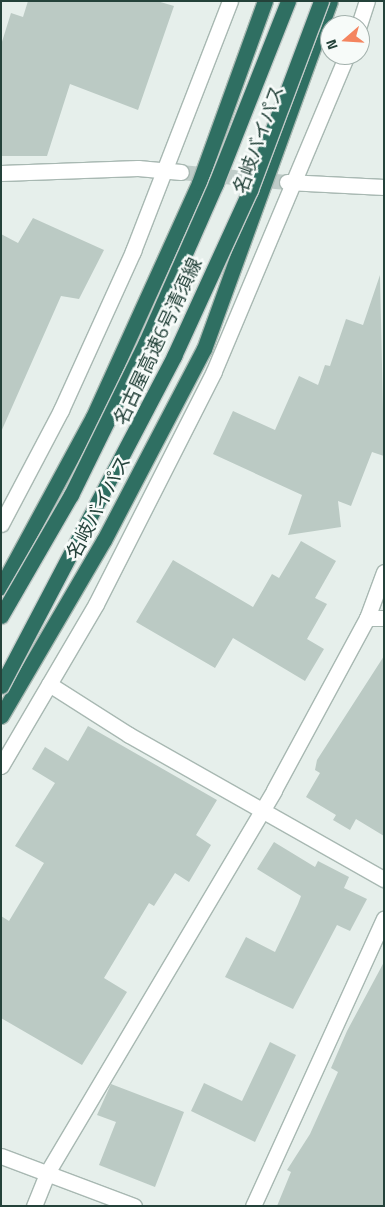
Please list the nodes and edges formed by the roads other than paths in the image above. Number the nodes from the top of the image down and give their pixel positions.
1 (230, 1) edge
2 (265, 1) edge
3 (288, 1) edge
4 (321, 1) edge
5 (330, 1) edge
6 (367, 1) edge
7 (362, 15) edge
8 (343, 65) edge
9 (174, 172) junction
10 (1, 173) edge
11 (291, 183) junction
12 (384, 187) edge
13 (1, 524) edge
14 (384, 572) edge
15 (1, 587) edge
16 (1, 616) edge
17 (367, 618) junction
18 (384, 618) edge
19 (49, 684) junction
20 (1, 686) edge
21 (1, 716) edge
22 (1, 766) edge
23 (261, 810) junction
24 (384, 879) edge
25 (384, 918) edge
26 (1, 1156) edge
27 (47, 1173) junction
28 (34, 1206) edge
29 (134, 1206) edge
30 (253, 1206) edge

1 - 9 street
2 - 15 highway
3 - 16 highway, 名古屋高速6号清須線, bridge
4 - 20 highway, 名古屋高速6号清須線, bridge
5 - 21 highway, 名岐バイパス
6 - 7 street
8 - 11 street
9 - 10 street
9 - 13 street
11 - 12 street
11 - 19 street
14 - 17 street
17 - 18 street
17 - 23 street
19 - 22 street
19 - 23 street
23 - 24 street
23 - 27 street
25 - 30 street
26 - 27 street
27 - 28 street
27 - 29 street

